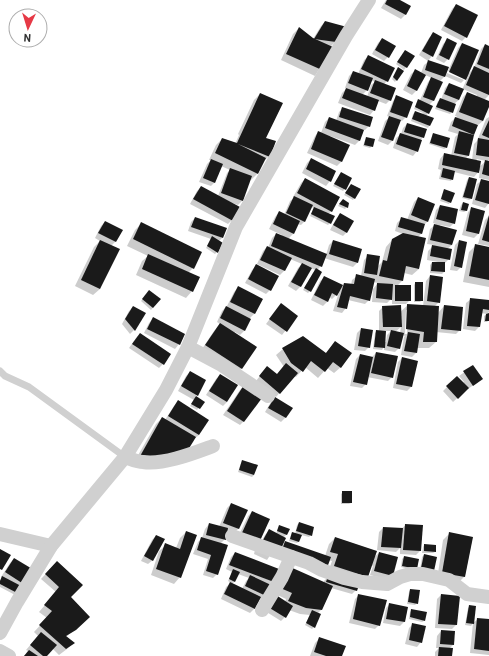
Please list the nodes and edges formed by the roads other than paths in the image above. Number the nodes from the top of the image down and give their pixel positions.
1 (369, 0) edge
2 (188, 347) junction
3 (0, 371) edge
4 (268, 396) dead end
5 (213, 446) dead end
6 (125, 457) junction
7 (0, 534) edge
8 (232, 536) dead end
9 (51, 546) junction
10 (291, 557) junction
11 (489, 597) edge
12 (262, 610) dead end
13 (0, 633) edge
14 (0, 651) edge
15 (9, 656) edge

1 - 2 street
2 - 4 street
2 - 6 street
3 - 6 lane
5 - 6 street
6 - 9 street
7 - 9 street
8 - 10 street
9 - 13 street
10 - 11 street
10 - 12 street
14 - 15 street

